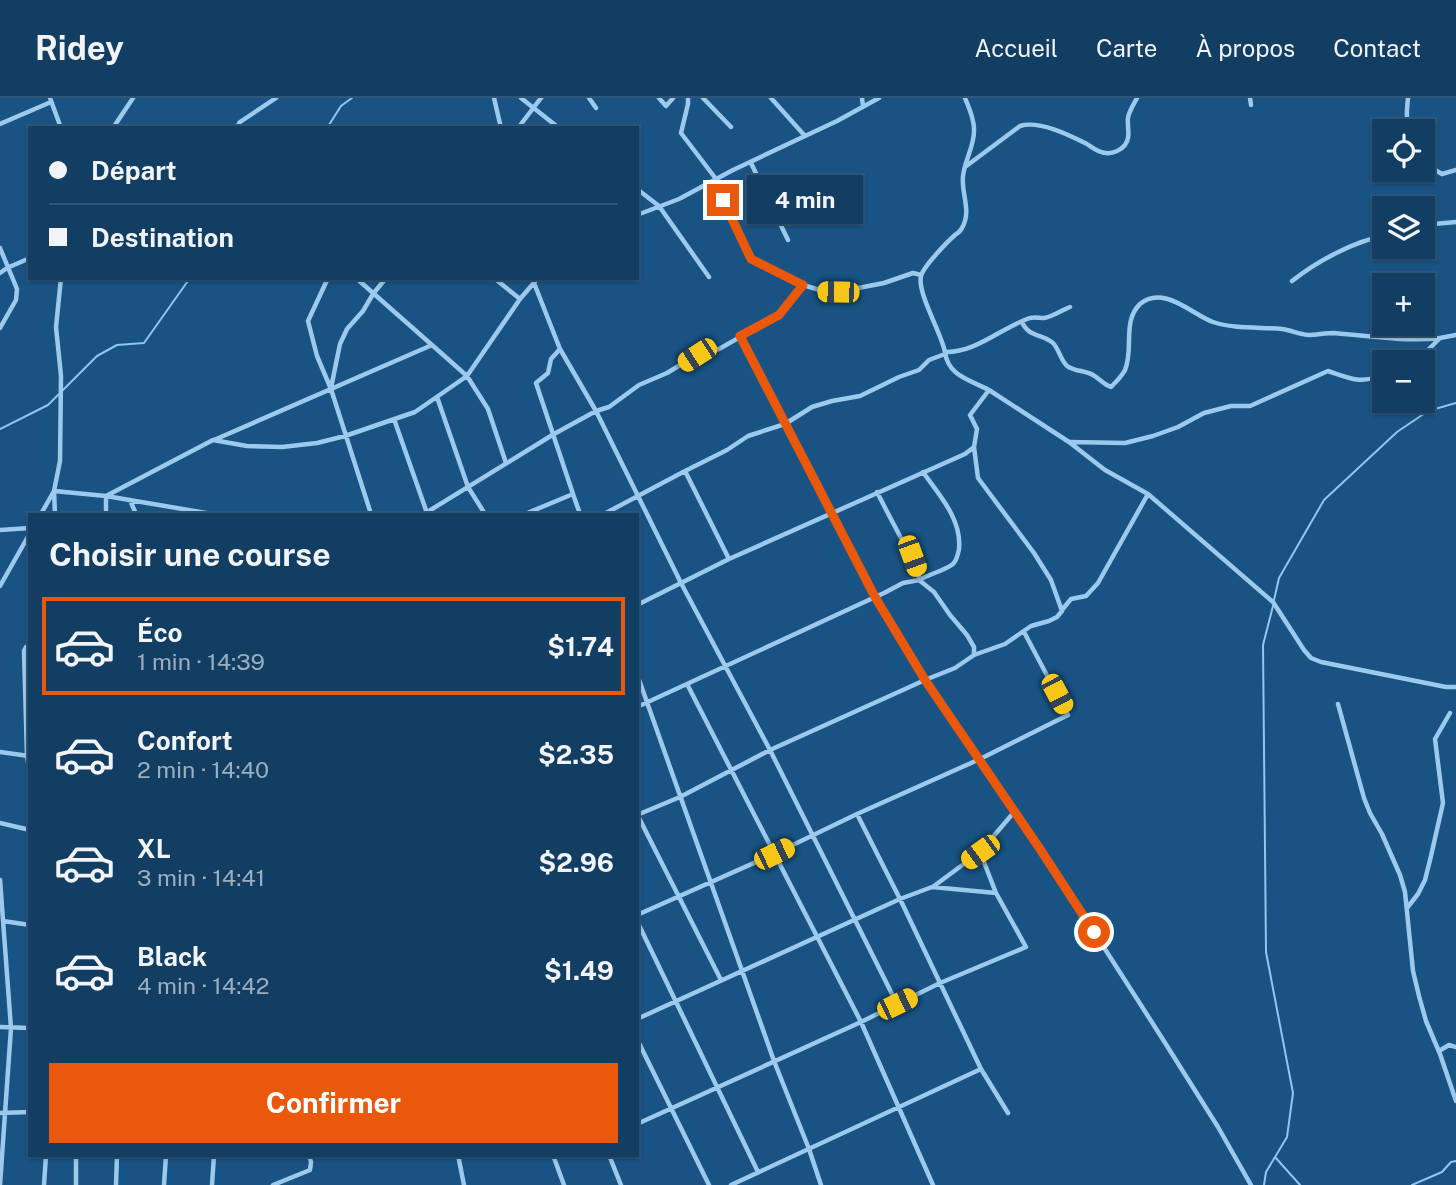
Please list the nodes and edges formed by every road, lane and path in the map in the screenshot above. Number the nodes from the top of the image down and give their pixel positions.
1 (133, 98) edge
2 (276, 98) edge
3 (494, 98) edge
4 (521, 98) edge
5 (541, 98) edge
6 (589, 98) edge
7 (659, 98) edge
8 (673, 98) edge
9 (688, 98) edge
10 (703, 98) edge
11 (771, 98) edge
12 (862, 98) edge
13 (879, 98) edge
14 (965, 98) edge
15 (1137, 98) edge
16 (1250, 98) edge
17 (1408, 98) edge
18 (50, 100) edge
19 (1251, 105) dead end
20 (863, 106) junction
21 (533, 107) junction
22 (596, 107) dead end
23 (1407, 119) edge
24 (0, 124) edge
25 (60, 126) edge
26 (114, 126) edge
27 (237, 126) edge
28 (501, 126) edge
29 (519, 126) edge
30 (557, 126) edge
31 (731, 127) dead end
32 (805, 136) junction
33 (751, 163) junction
34 (964, 167) junction
35 (1435, 170) edge
36 (1456, 170) edge
37 (715, 180) junction
38 (639, 191) edge
39 (659, 206) junction
40 (639, 214) edge
41 (1456, 222) edge
42 (1435, 224) edge
43 (1372, 239) edge
44 (788, 240) dead end
45 (0, 248) edge
46 (28, 259) edge
47 (7, 268) junction
48 (0, 273) edge
49 (921, 275) junction
50 (709, 277) dead end
51 (61, 280) edge
52 (327, 280) edge
53 (358, 280) edge
54 (384, 280) edge
55 (496, 280) edge
56 (535, 280) edge
57 (1292, 282) dead end
58 (803, 285) junction
59 (373, 294) junction
60 (520, 299) junction
61 (1070, 307) dead end
62 (1022, 322) junction
63 (0, 328) edge
64 (1456, 335) edge
65 (740, 336) junction
66 (1440, 338) junction
67 (432, 345) junction
68 (560, 349) junction
69 (1428, 350) edge
70 (945, 353) junction
71 (467, 376) junction
72 (1372, 379) edge
73 (331, 389) junction
74 (989, 390) junction
75 (437, 397) junction
76 (596, 411) junction
77 (394, 419) junction
78 (785, 424) junction
79 (554, 433) junction
80 (345, 436) junction
81 (213, 440) junction
82 (1069, 442) junction
83 (974, 447) junction
84 (506, 463) junction
85 (685, 471) junction
86 (923, 472) junction
87 (468, 487) junction
88 (54, 491) junction
89 (877, 492) junction
90 (573, 494) junction
91 (1147, 494) junction
92 (106, 496) junction
93 (639, 496) junction
94 (130, 500) junction
95 (41, 513) edge
96 (55, 513) edge
97 (106, 513) edge
98 (136, 513) edge
99 (198, 513) edge
100 (371, 513) edge
101 (426, 513) edge
102 (428, 513) edge
103 (484, 513) edge
104 (527, 513) edge
105 (580, 513) edge
106 (606, 513) edge
107 (832, 513) junction
108 (0, 530) edge
109 (28, 531) edge
110 (28, 535) edge
111 (729, 559) junction
112 (919, 580) junction
113 (681, 583) junction
114 (0, 586) edge
115 (875, 597) junction
116 (639, 604) edge
117 (1062, 611) junction
118 (1024, 632) junction
119 (28, 646) edge
120 (974, 655) junction
121 (726, 666) junction
122 (639, 680) edge
123 (925, 680) junction
124 (687, 684) junction
125 (1456, 687) edge
126 (647, 703) junction
127 (1338, 704) dead end
128 (639, 706) edge
129 (1450, 713) dead end
130 (28, 735) edge
131 (770, 750) junction
132 (0, 751) edge
133 (28, 756) edge
134 (980, 759) junction
135 (731, 769) junction
136 (680, 797) junction
137 (1015, 811) junction
138 (639, 813) edge
139 (857, 814) junction
140 (639, 818) edge
141 (0, 824) edge
142 (28, 830) edge
143 (813, 836) junction
144 (980, 852) junction
145 (774, 854) junction
146 (0, 880) edge
147 (711, 883) junction
148 (932, 887) junction
149 (996, 893) junction
150 (679, 897) junction
151 (900, 899) junction
152 (1406, 908) junction
153 (639, 914) edge
154 (854, 919) junction
155 (1, 921) edge
156 (28, 925) edge
157 (639, 925) edge
158 (817, 936) junction
159 (742, 971) junction
160 (721, 981) junction
161 (940, 983) junction
162 (676, 1001) junction
163 (897, 1004) junction
164 (639, 1018) edge
165 (861, 1022) junction
166 (0, 1027) edge
167 (11, 1028) junction
168 (28, 1028) edge
169 (639, 1044) edge
170 (1456, 1047) edge
171 (1439, 1051) junction
172 (774, 1061) junction
173 (981, 1069) junction
174 (717, 1087) junction
175 (1456, 1101) edge
176 (899, 1107) junction
177 (671, 1108) junction
178 (28, 1112) edge
179 (3, 1113) edge
180 (1008, 1113) dead end
181 (639, 1123) edge
182 (809, 1149) junction
183 (46, 1157) edge
184 (76, 1157) edge
185 (117, 1157) edge
186 (166, 1157) edge
187 (214, 1157) edge
188 (310, 1157) edge
189 (458, 1157) edge
190 (554, 1157) edge
191 (610, 1157) edge
192 (758, 1172) junction
193 (0, 1185) edge
194 (44, 1185) edge
195 (76, 1185) edge
196 (116, 1185) edge
197 (164, 1185) edge
198 (212, 1185) edge
199 (273, 1185) edge
200 (464, 1185) edge
201 (564, 1185) edge
202 (621, 1185) edge
203 (709, 1185) edge
204 (731, 1185) edge
205 (821, 1185) edge
206 (933, 1185) edge
207 (1251, 1185) edge

1 - 26 street
2 - 27 street
3 - 28 street
4 - 21 street
5 - 21 street
6 - 22 street
7 - 8 street
9 - 37 street
10 - 31 street
11 - 32 street
12 - 20 street
13 - 20 street
14 - 34 street
15 - 34 street
16 - 19 street
17 - 23 street
18 - 24 street
18 - 25 street
20 - 32 street
21 - 29 street
21 - 30 street
32 - 33 street
33 - 37 street
33 - 44 street
34 - 49 street
35 - 36 street
37 - 39 street
37 - 58 street
38 - 39 street
39 - 40 street
39 - 50 street
41 - 42 street
43 - 57 street
45 - 47 street
46 - 47 street
47 - 48 street
47 - 63 street
49 - 58 street
49 - 70 street
51 - 88 street
52 - 73 street
53 - 59 street
54 - 59 street
55 - 60 street
56 - 60 street
56 - 68 street
58 - 65 street
59 - 67 street
59 - 73 street
60 - 71 street
61 - 62 street
62 - 66 street
62 - 70 street
64 - 66 street
65 - 76 street
65 - 78 street
66 - 69 street
67 - 71 street
67 - 73 street
68 - 76 street
68 - 79 street
70 - 74 street
70 - 78 street
71 - 75 street
71 - 84 street
72 - 82 street
73 - 80 street
73 - 81 street
74 - 82 street
74 - 83 street
75 - 77 street
75 - 87 street
76 - 79 street
76 - 93 street
77 - 80 street
77 - 101 street
78 - 85 street
78 - 107 street
79 - 84 street
79 - 90 street
80 - 81 street
80 - 100 street
81 - 92 street
82 - 91 street
83 - 86 street
83 - 117 street
84 - 87 street
85 - 93 street
85 - 111 street
86 - 89 street
86 - 112 street
87 - 102 street
87 - 103 street
88 - 92 street
88 - 95 street
88 - 96 street
89 - 107 street
89 - 112 street
90 - 104 street
90 - 105 street
91 - 117 street
91 - 125 street
92 - 94 street
92 - 97 street
93 - 106 street
93 - 113 street
94 - 98 street
94 - 99 street
107 - 111 street
107 - 115 street
108 - 109 street
110 - 114 street
111 - 113 street
112 - 115 street
112 - 120 street
113 - 116 street
113 - 121 street
115 - 121 street
115 - 123 street
117 - 118 street
118 - 120 street
118 - 134 street
119 - 130 street
120 - 123 street
121 - 124 street
121 - 131 street
122 - 126 street
123 - 131 street
123 - 134 street
124 - 126 street
124 - 135 street
126 - 128 street
126 - 136 street
127 - 152 street
129 - 152 street
131 - 135 street
131 - 143 street
132 - 133 street
134 - 137 street
134 - 139 street
135 - 136 street
135 - 145 street
136 - 138 street
136 - 147 street
137 - 144 street
137 - 207 street
139 - 143 street
139 - 151 street
140 - 150 street
141 - 142 street
143 - 145 street
143 - 154 street
144 - 148 street
144 - 149 street
145 - 147 street
145 - 158 street
146 - 155 street
147 - 150 street
147 - 159 street
148 - 149 street
148 - 151 street
149 - 161 street
150 - 153 street
150 - 160 street
151 - 154 street
151 - 161 street
152 - 171 street
154 - 158 street
154 - 163 street
155 - 156 street
155 - 167 street
157 - 162 street
158 - 159 street
158 - 165 street
159 - 160 street
159 - 172 street
160 - 162 street
161 - 163 street
161 - 173 street
162 - 164 street
162 - 174 street
163 - 165 street
165 - 172 street
165 - 176 street
166 - 167 street
167 - 168 street
167 - 179 street
169 - 177 street
170 - 171 street
171 - 175 street
172 - 174 street
172 - 182 street
173 - 176 street
173 - 180 street
174 - 177 street
174 - 192 street
176 - 182 street
176 - 206 street
177 - 181 street
177 - 203 street
178 - 179 street
179 - 193 street
182 - 192 street
182 - 205 street
183 - 194 street
184 - 195 street
185 - 196 street
186 - 197 street
187 - 198 street
188 - 199 street
189 - 200 street
190 - 201 street
191 - 202 street
192 - 204 street

